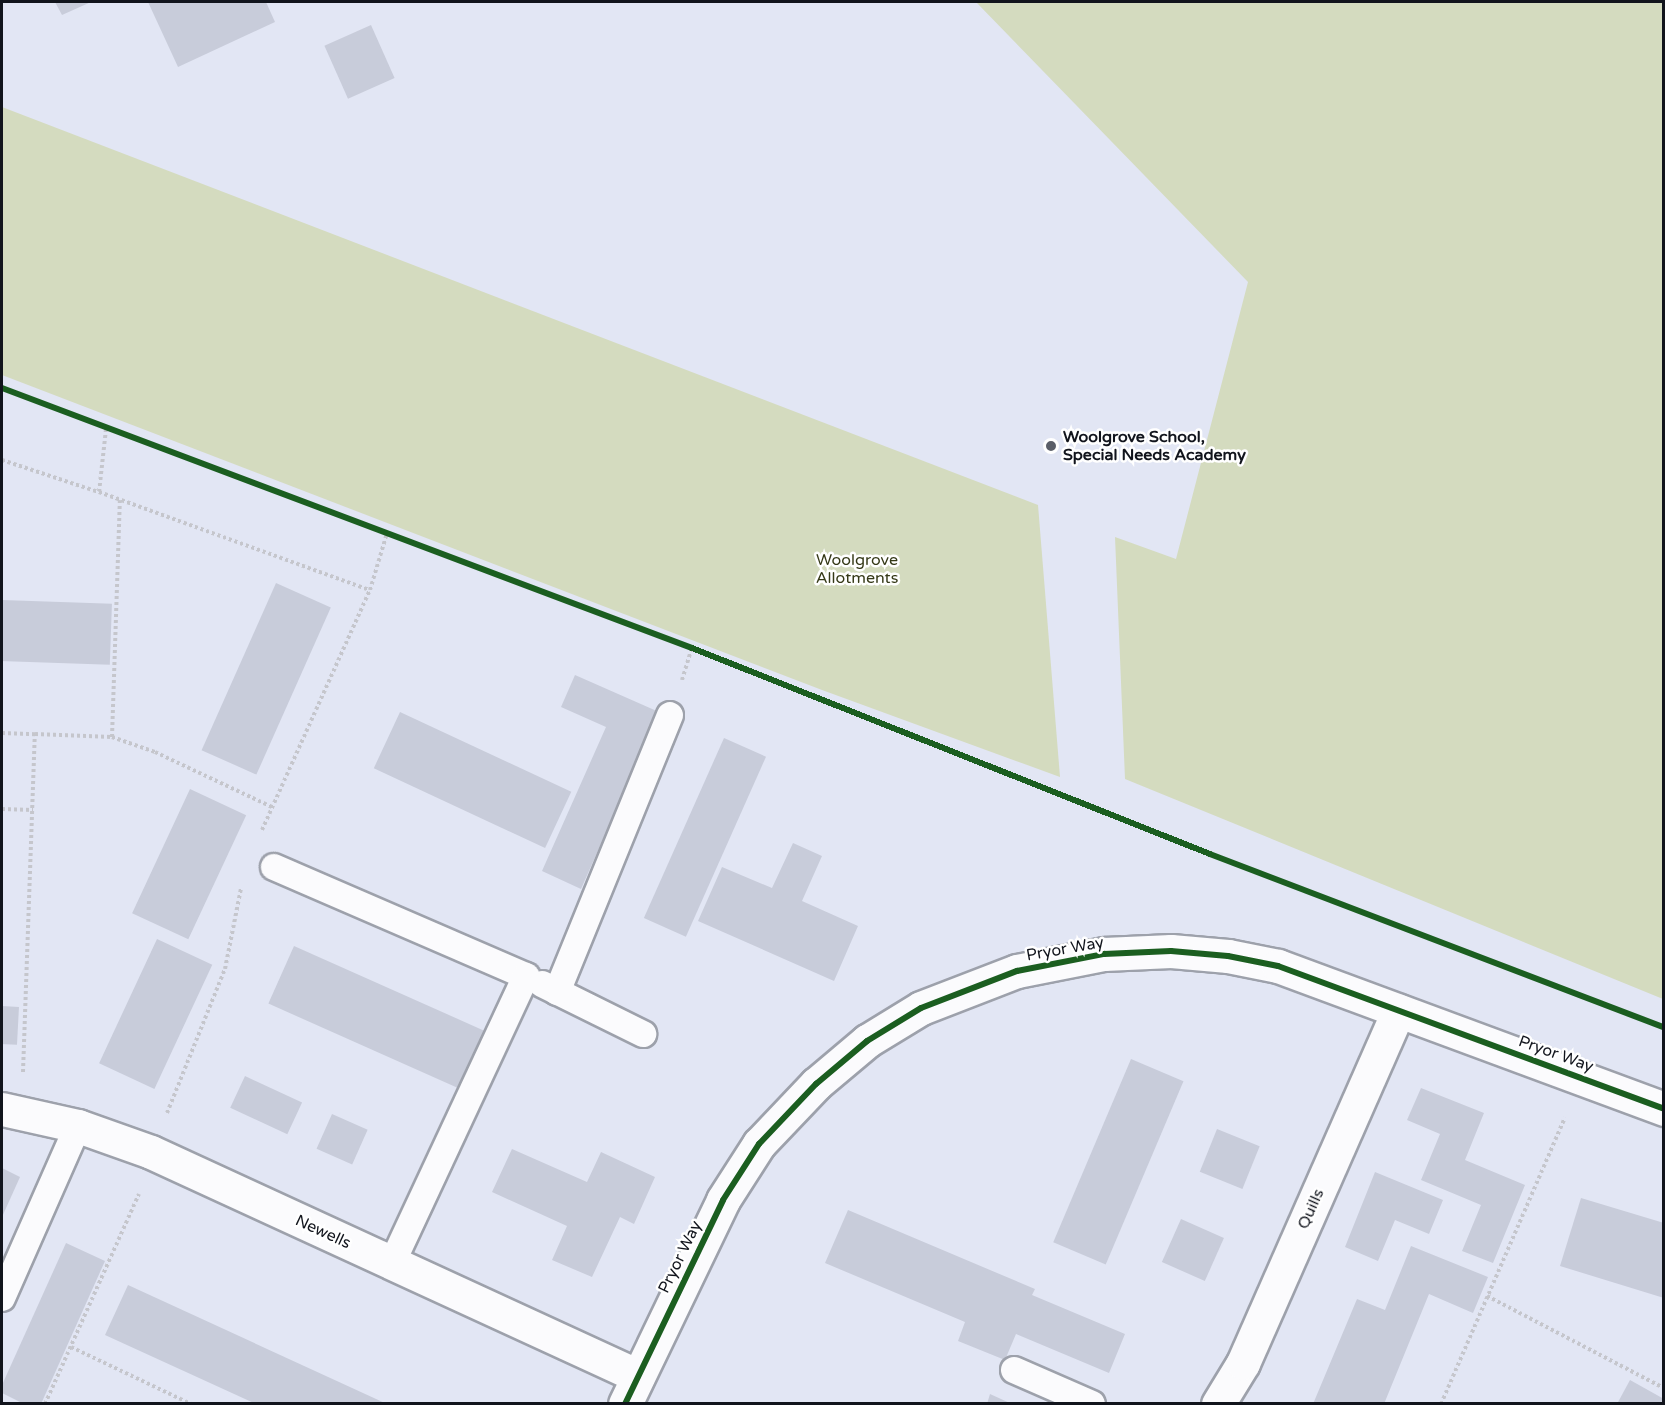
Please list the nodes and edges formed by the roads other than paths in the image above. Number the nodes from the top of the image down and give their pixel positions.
1 (670, 715) dead end
2 (274, 867) dead end
3 (525, 976) junction
4 (557, 992) junction
5 (1398, 1011) junction
6 (643, 1034) dead end
7 (1664, 1109) edge
8 (12, 1110) edge
9 (78, 1126) junction
10 (392, 1263) junction
11 (2, 1298) edge
12 (1014, 1370) dead end
13 (631, 1390) edge
14 (1092, 1404) edge
15 (1218, 1404) edge

1 - 4 lane
2 - 3 lane
3 - 4 lane
3 - 10 lane
4 - 6 lane
5 - 7 street, Pryor Way
5 - 13 street, Pryor Way
5 - 15 street, Quills
8 - 9 street, Newells
9 - 10 street, Newells
9 - 11 lane
10 - 13 street, Newells
12 - 14 lane

